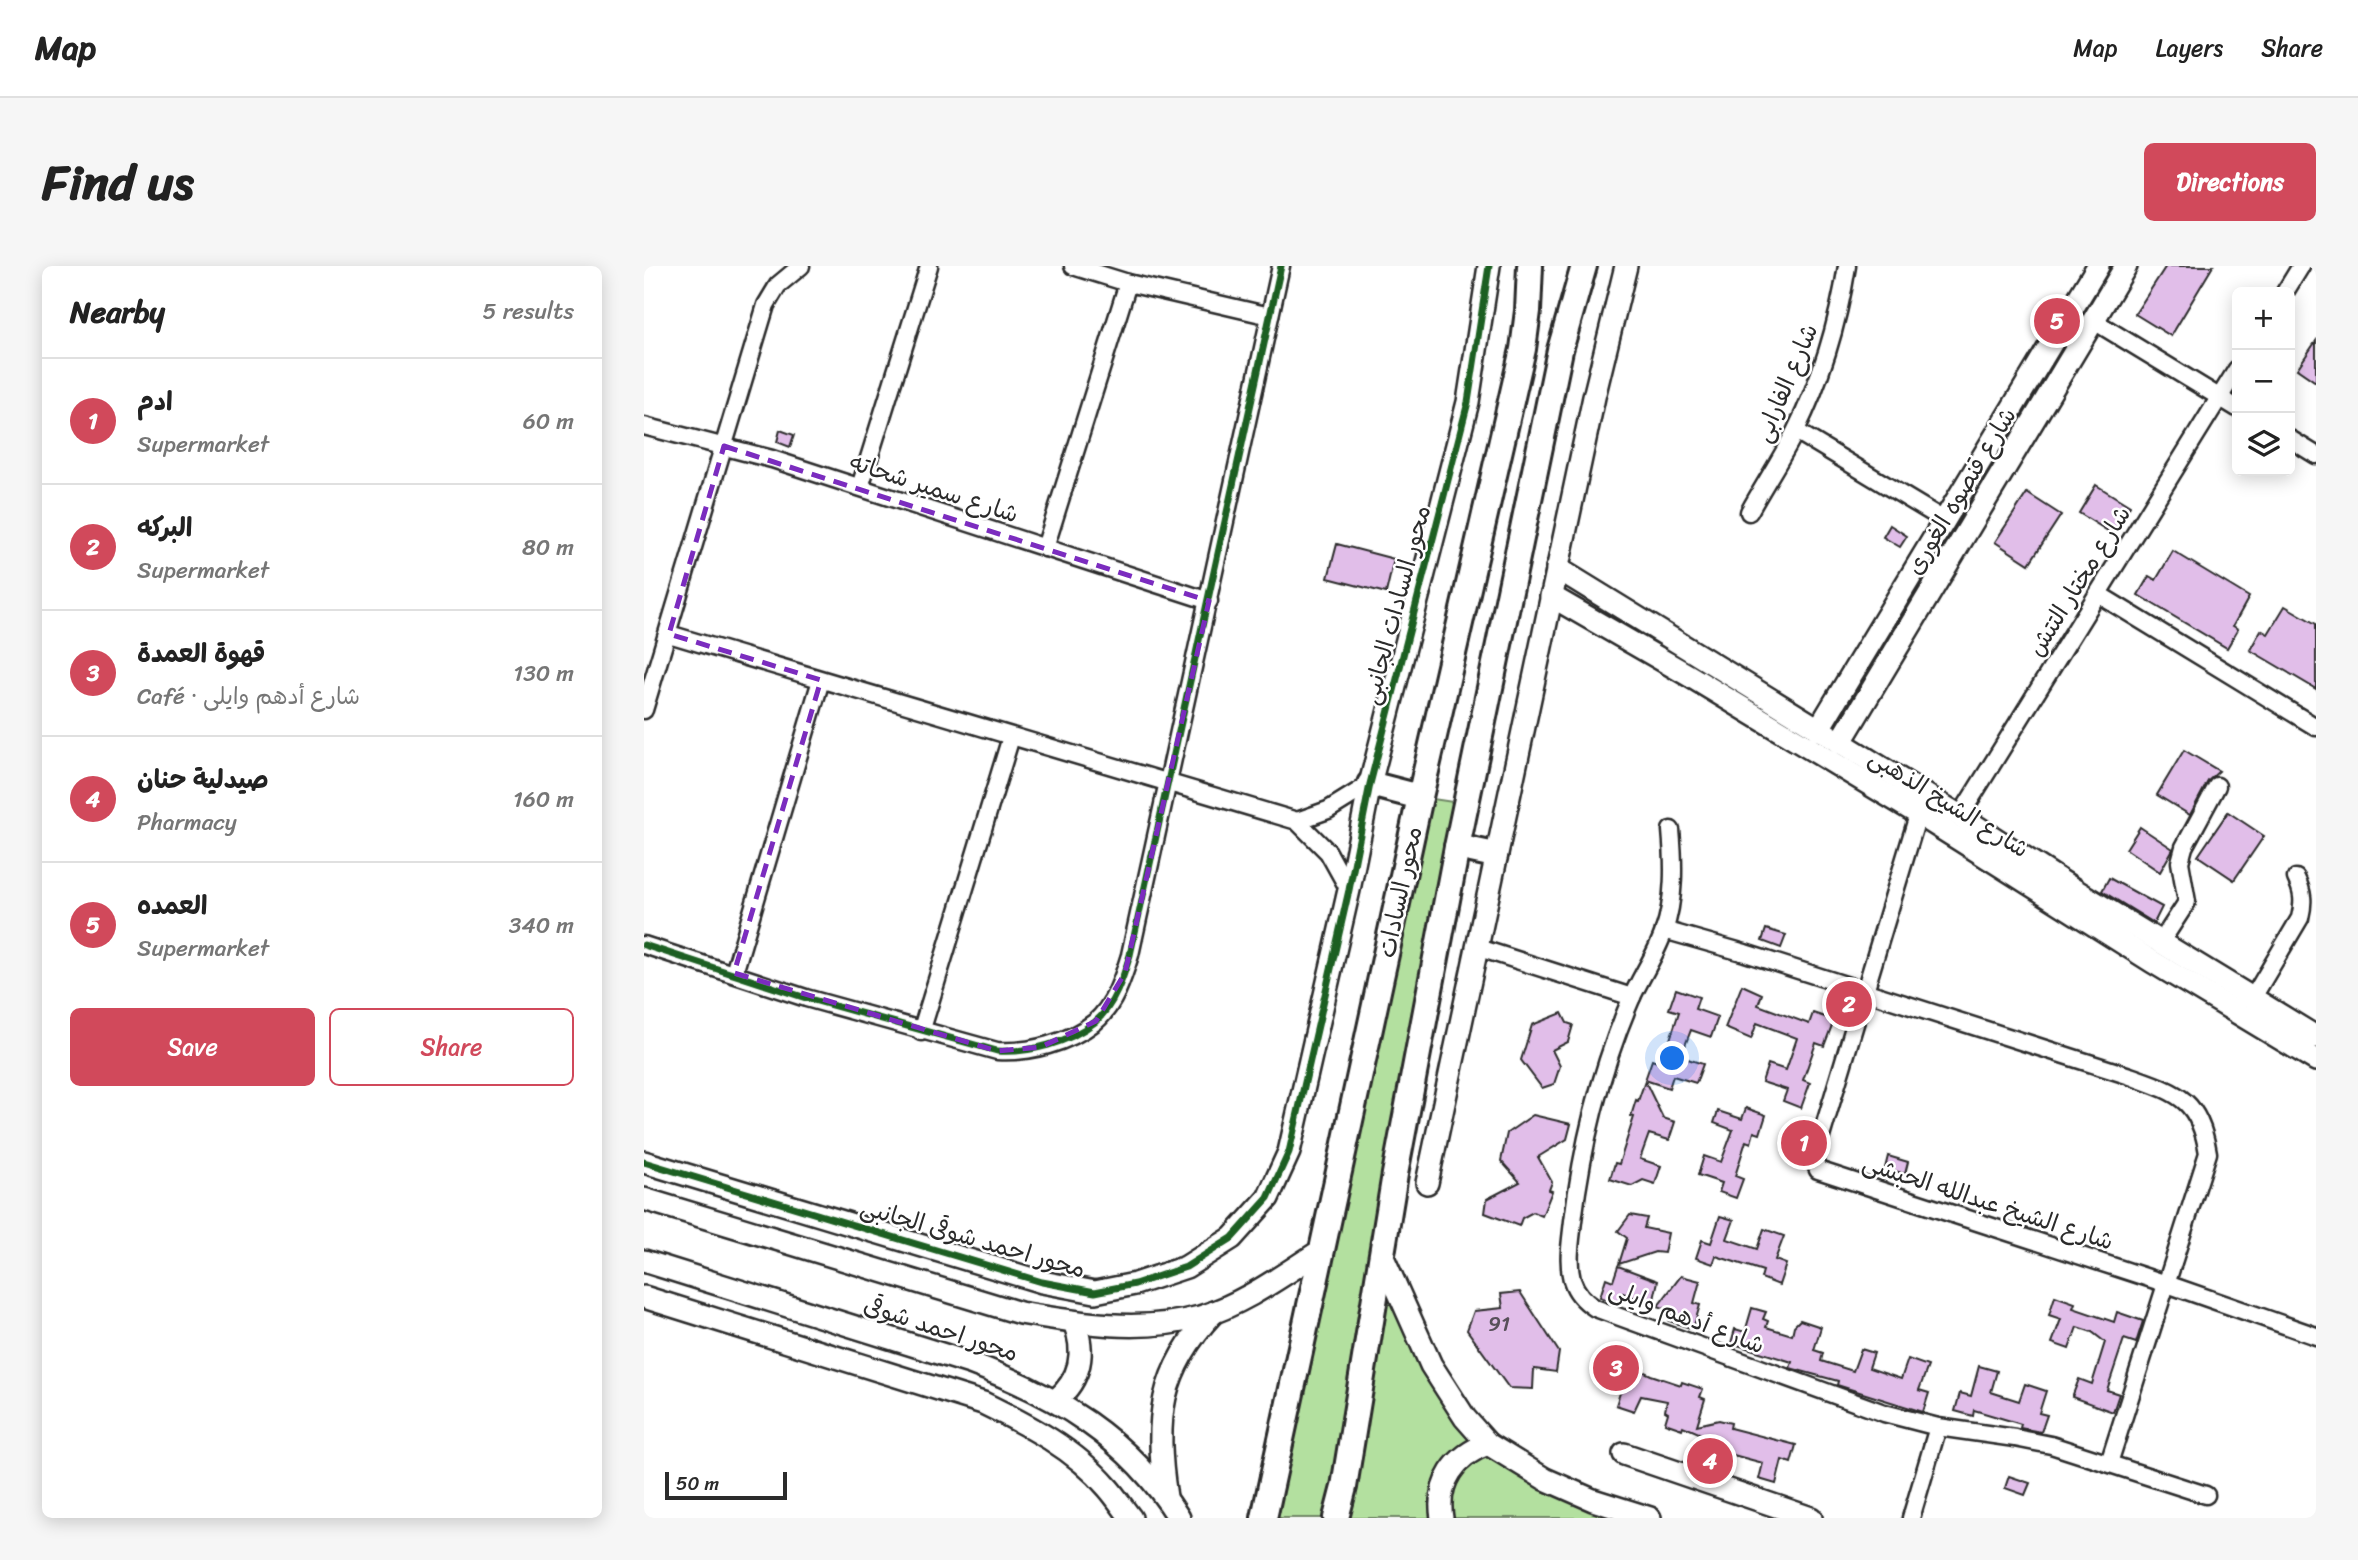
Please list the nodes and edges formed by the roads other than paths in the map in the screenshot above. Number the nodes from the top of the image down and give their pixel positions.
1 (801, 266) edge
2 (929, 266) edge
3 (1073, 266) edge
4 (1281, 266) edge
5 (1489, 266) edge
6 (1530, 266) edge
7 (1584, 266) edge
8 (1626, 266) edge
9 (1847, 266) edge
10 (2098, 266) edge
11 (2126, 266) edge
12 (2301, 266) edge
13 (1128, 283) junction
14 (2288, 287) edge
15 (1270, 316) junction
16 (2094, 321) junction
17 (2232, 377) edge
18 (2220, 397) junction
19 (2232, 405) edge
20 (644, 426) edge
21 (1796, 431) junction
22 (2295, 442) edge
23 (724, 446) junction
24 (2316, 455) edge
25 (860, 487) junction
26 (1749, 512) dead end
27 (1944, 520) junction
28 (1045, 548) junction
29 (1557, 568) junction
30 (2098, 594) junction
31 (1551, 596) junction
32 (1209, 601) junction
33 (668, 634) junction
34 (821, 680) junction
35 (644, 710) edge
36 (2316, 727) edge
37 (1818, 730) junction
38 (1011, 737) junction
39 (1840, 743) junction
40 (1168, 783) junction
41 (1370, 784) junction
42 (2217, 786) dead end
43 (1420, 797) junction
44 (1921, 805) junction
45 (1960, 816) junction
46 (1297, 821) junction
47 (1671, 830) dead end
48 (1457, 847) junction
49 (1495, 855) junction
50 (2296, 878) dead end
51 (1349, 890) junction
52 (1664, 930) junction
53 (2161, 942) junction
54 (644, 945) edge
55 (1476, 947) junction
56 (1335, 953) joint
57 (734, 973) junction
58 (1864, 990) junction
59 (1632, 997) junction
60 (2252, 999) junction
61 (921, 1032) junction
62 (2316, 1037) edge
63 (2316, 1060) edge
64 (644, 1162) edge
65 (1427, 1183) dead end
66 (644, 1199) edge
67 (1322, 1250) junction
68 (1382, 1255) junction
69 (644, 1261) edge
70 (686, 1275) junction
71 (2167, 1284) junction
72 (644, 1297) edge
73 (676, 1307) junction
74 (1214, 1312) junction
75 (1074, 1322) junction
76 (2316, 1336) edge
77 (1056, 1400) junction
78 (1938, 1427) junction
79 (1488, 1444) junction
80 (1624, 1454) dead end
81 (2109, 1463) junction
82 (2206, 1495) dead end
83 (1166, 1497) junction
84 (1783, 1514) edge
85 (1131, 1518) edge
86 (1178, 1518) edge
87 (1264, 1518) edge
88 (1336, 1518) edge
89 (1441, 1518) edge
90 (1650, 1518) edge
91 (1811, 1518) edge
92 (1911, 1518) edge

1 - 23 street
2 - 25 street
3 - 13 street
4 - 15 street
5 - 41 street, محور السادات الجانبى
6 - 43 main road, محور السادات
7 - 48 main road, محور السادات
8 - 29 street
9 - 21 street, شارع الفارابى
10 - 27 street, شارع قنصوه الغورى
11 - 16 street, شارع قنصوه الغورى
12 - 14 street
13 - 15 street
13 - 28 street
15 - 32 street
16 - 18 street
16 - 39 street, شارع قنصوه الغورى
17 - 18 street, شارع مختار التتش
18 - 19 street
18 - 30 street, شارع مختار التتش
20 - 23 street, شارع سمير شحاته
21 - 26 street, شارع الفارابى
21 - 27 street
22 - 24 street
23 - 25 street, شارع سمير شحاته
23 - 33 street
25 - 28 street, شارع سمير شحاته
27 - 37 street, شارع قنصوه الغورى
28 - 32 street, شارع سمير شحاته
29 - 31 street
29 - 37 street, شارع الشيخ الذهبى
30 - 36 street
30 - 45 street, شارع مختار التتش
31 - 44 street, شارع الشيخ الذهبى
31 - 49 street
32 - 40 street
33 - 34 street
33 - 35 street
34 - 38 street
34 - 57 street
37 - 39 street, شارع الشيخ الذهبى
38 - 40 street
38 - 61 street
39 - 44 street, شارع الشيخ الذهبى
40 - 46 street
40 - 61 street
41 - 43 main road
41 - 46 street
41 - 51 street, محور السادات الجانبى
42 - 53 street
43 - 67 main road, محور السادات
44 - 45 street, شارع الشيخ الذهبى
44 - 58 street, شارع الشيخ عبدالله الحبشى
44 - 63 street, شارع الشيخ الذهبى
45 - 53 street, شارع الشيخ الذهبى
46 - 51 street
47 - 52 street, شارع أدهم وايلى
48 - 49 main road
48 - 68 main road, محور السادات
49 - 55 street
50 - 60 street
51 - 56 street, محور السادات الجانبى
52 - 58 street
52 - 59 street, شارع أدهم وايلى
53 - 60 street, شارع الشيخ الذهبى
54 - 57 street
55 - 59 street
55 - 65 street
56 - 64 street, محور احمد شوقى الجانبى
57 - 61 street
58 - 71 street
58 - 71 street, شارع الشيخ عبدالله الحبشى
59 - 78 street, شارع أدهم وايلى
60 - 62 street, شارع الشيخ الذهبى
66 - 75 street, محور احمد شوقى
67 - 74 street, محور احمد شوقى
67 - 87 main road, محور السادات
68 - 79 street
68 - 88 main road, محور السادات
69 - 70 street, محور احمد شوقى
70 - 73 street
70 - 77 street, محور احمد شوقى
71 - 76 street, شارع الشيخ عبدالله الحبشى
71 - 81 street
72 - 73 street
73 - 85 street
74 - 75 street, محور احمد شوقى
74 - 83 street
75 - 77 street
77 - 83 street, محور احمد شوقى
78 - 81 street, شارع أدهم وايلى
78 - 92 street
79 - 89 street
79 - 90 street
80 - 84 street
81 - 82 street, شارع أدهم وايلى
83 - 86 street, محور احمد شوقى
84 - 91 street

